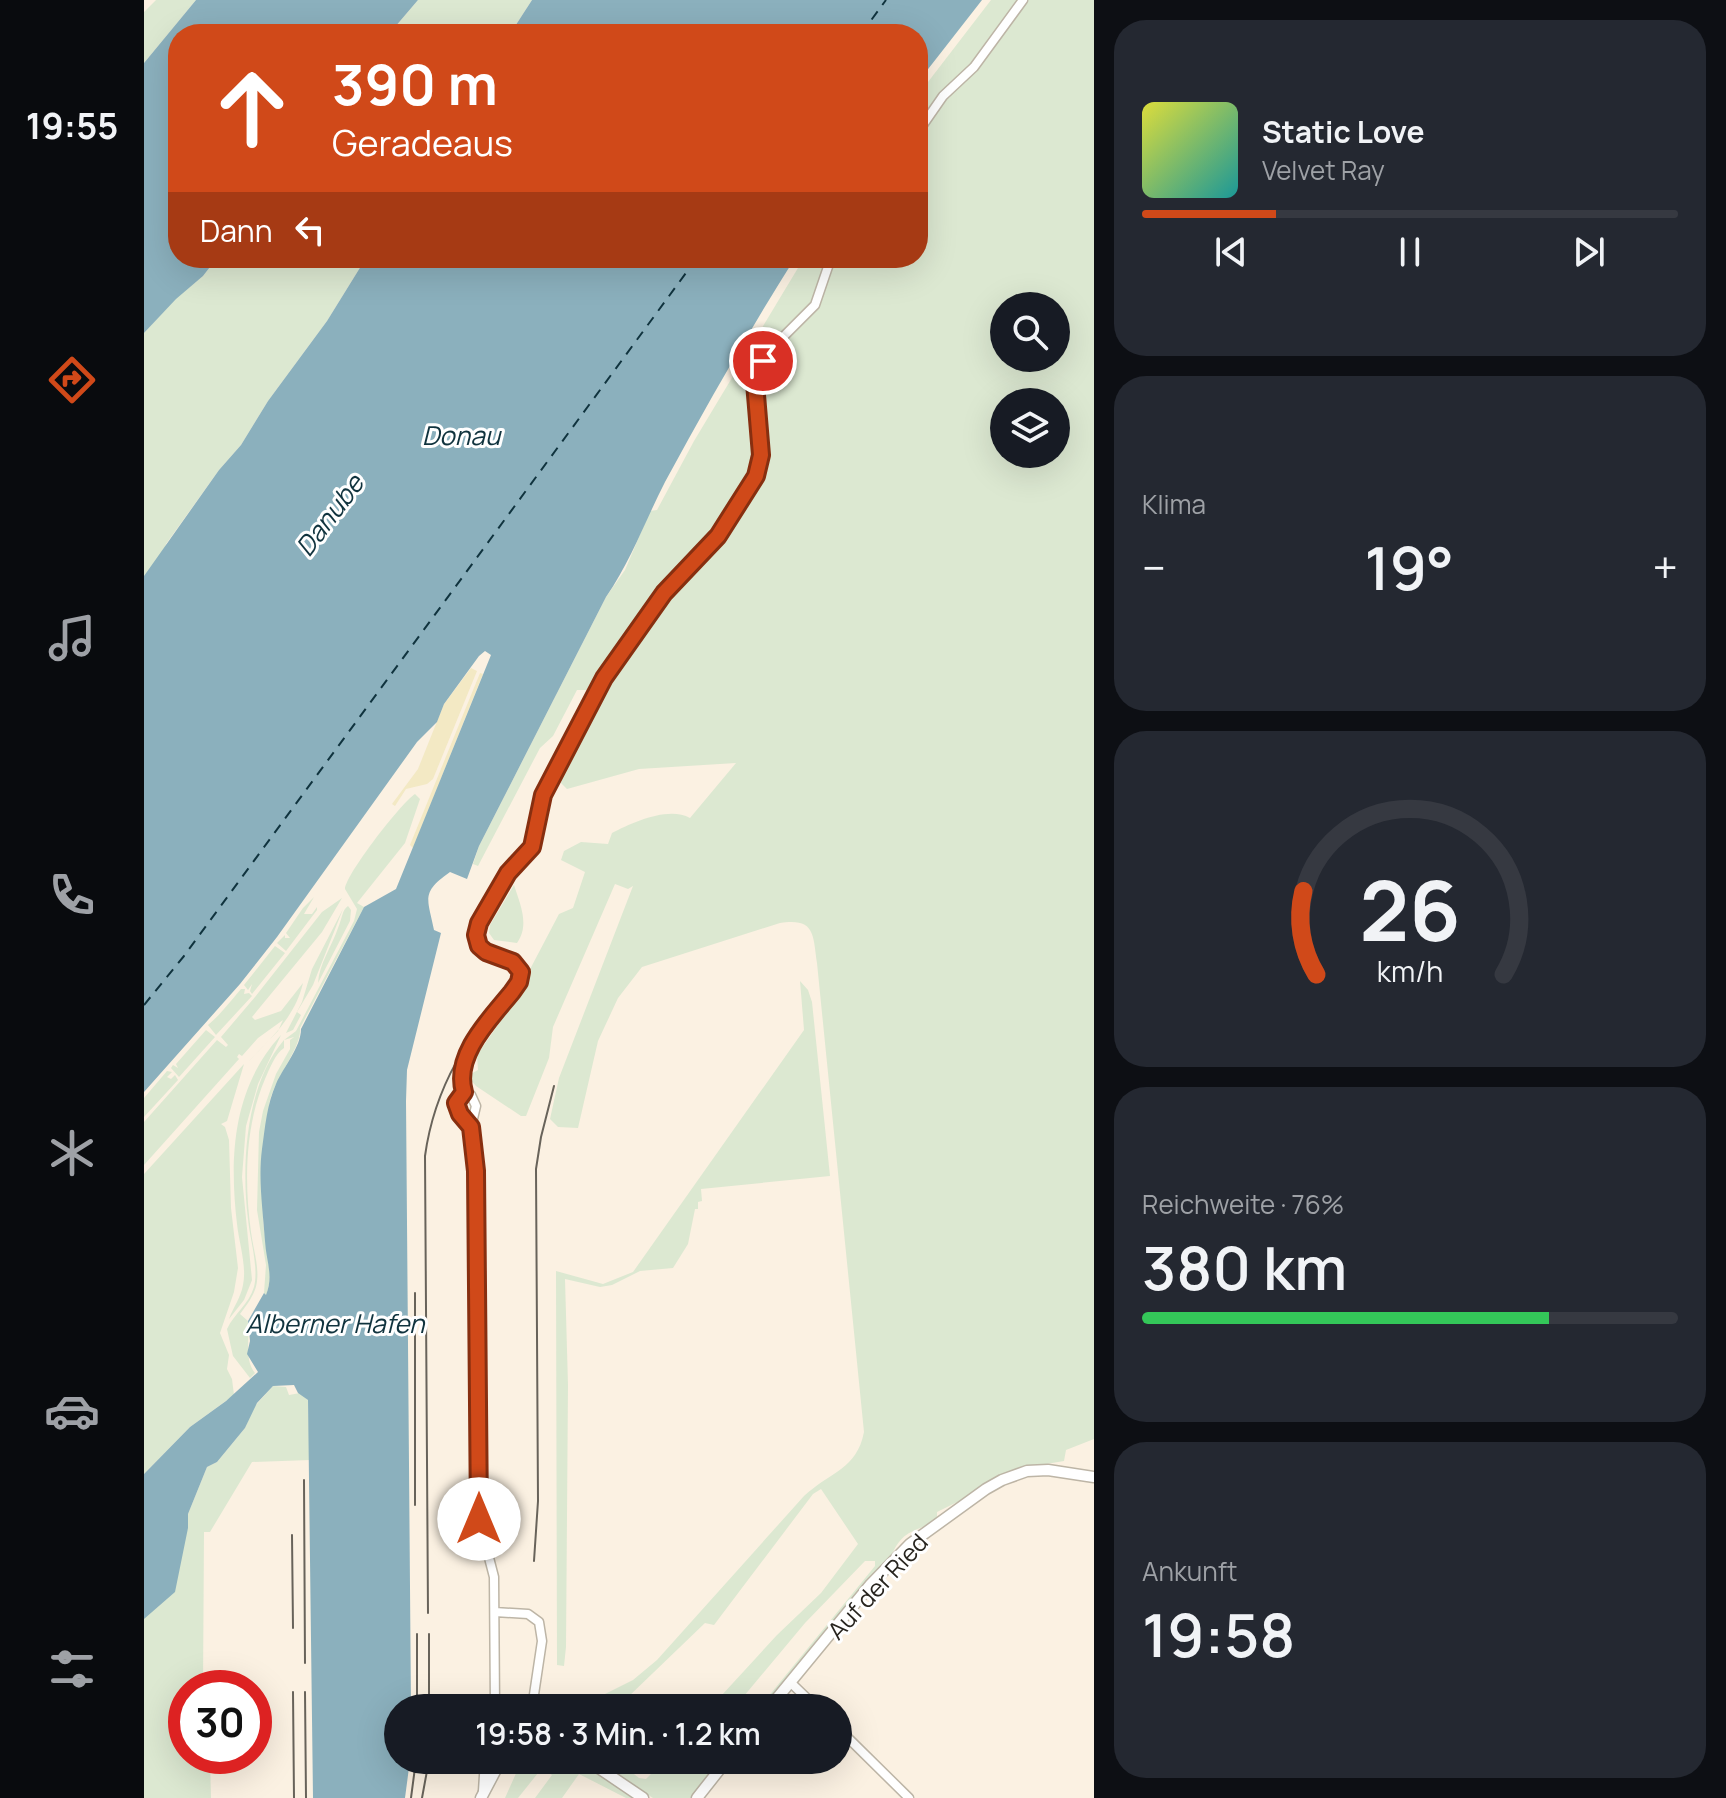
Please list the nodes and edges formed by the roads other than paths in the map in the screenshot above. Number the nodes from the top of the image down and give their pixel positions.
1 (1023, 0) edge
2 (928, 118) edge
3 (828, 268) edge
4 (464, 1092) junction
5 (471, 1127) junction
6 (1094, 1477) edge
7 (495, 1612) junction
8 (790, 1682) junction
9 (495, 1694) edge
10 (534, 1694) edge
11 (780, 1694) edge
12 (802, 1694) edge
13 (852, 1742) edge
14 (484, 1774) edge
15 (494, 1774) edge
16 (608, 1774) edge
17 (716, 1774) edge
18 (482, 1796) edge
19 (643, 1798) edge
20 (697, 1798) edge
21 (909, 1798) edge

1 - 2 street
3 - 4 street
4 - 5 street
4 - 5 street
5 - 7 street
6 - 8 main road, Auf der Ried
7 - 9 street
7 - 10 street
8 - 11 main road, Auf der Ried
8 - 12 street
13 - 21 street
14 - 18 street
15 - 18 main road
16 - 19 main road
17 - 20 main road

